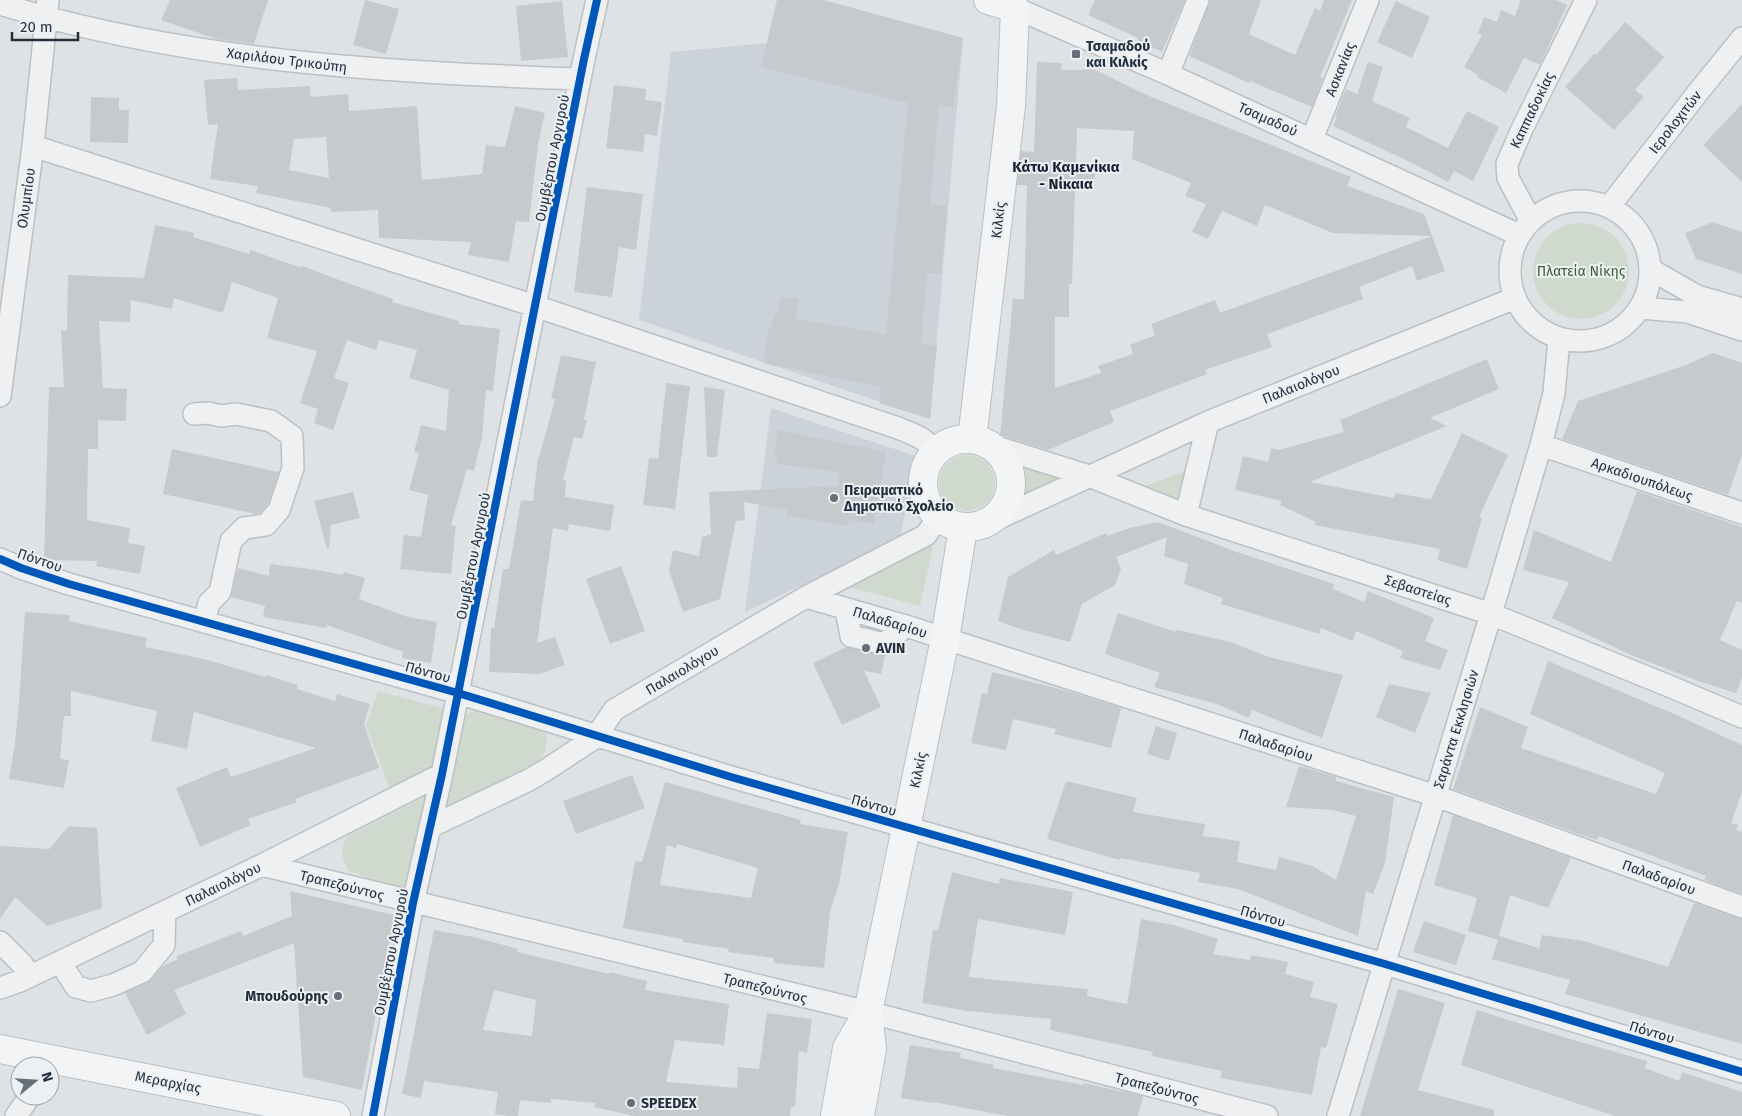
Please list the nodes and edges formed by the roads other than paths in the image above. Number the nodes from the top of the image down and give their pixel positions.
1 (597, 0) edge
2 (988, 0) edge
3 (1198, 0) edge
4 (1368, 0) edge
5 (1586, 0) edge
6 (0, 4) edge
7 (1015, 4) edge
8 (47, 8) edge
9 (1742, 38) edge
10 (1168, 74) junction
11 (580, 79) junction
12 (1312, 139) junction
13 (34, 146) junction
14 (1609, 207) junction
15 (1525, 228) junction
16 (1650, 269) junction
17 (1515, 298) junction
18 (535, 306) junction
19 (6, 308) edge
20 (1640, 308) junction
21 (1742, 309) edge
22 (1742, 330) edge
23 (1559, 339) junction
24 (0, 396) edge
25 (194, 414) dead end
26 (1208, 422) junction
27 (980, 442) junction
28 (1541, 445) junction
29 (935, 452) junction
30 (1089, 476) junction
31 (1742, 513) edge
32 (1186, 515) junction
33 (938, 517) junction
34 (974, 526) junction
35 (0, 559) edge
36 (806, 597) junction
37 (1491, 614) junction
38 (204, 622) junction
39 (945, 639) junction
40 (458, 693) junction
41 (1742, 717) edge
42 (596, 737) junction
43 (442, 774) junction
44 (1436, 796) junction
45 (430, 827) junction
46 (906, 828) junction
47 (262, 865) junction
48 (413, 903) junction
49 (1742, 907) edge
50 (165, 912) junction
51 (0, 942) edge
52 (60, 962) junction
53 (1385, 964) junction
54 (30, 976) junction
55 (0, 988) edge
56 (868, 1012) junction
57 (0, 1049) edge
58 (23, 1056) edge
59 (60, 1065) edge
60 (1742, 1072) edge
61 (336, 1116) edge
62 (373, 1116) edge
63 (835, 1116) edge
64 (860, 1116) edge
65 (1267, 1116) edge
66 (1338, 1116) edge

1 - 11 street, Ουμβέρτου Αργυρού
2 - 7 main road
3 - 10 street
4 - 12 street, Ασκανίας
5 - 15 street, Καππαδοκίας
6 - 8 street, Χαριλάου Τρικούπη
7 - 10 street, Τσαμαδού
7 - 27 main road, Κιλκίς
8 - 11 street, Χαριλάου Τρικούπη
8 - 13 street, Ολυμπίου
9 - 14 street, Ιερολοχιτών
10 - 12 street, Τσαμαδού
11 - 18 street, Ουμβέρτου Αργυρού
12 - 15 street, Τσαμαδού
13 - 18 street
13 - 19 street, Ολυμπίου
14 - 15 street
14 - 16 street
15 - 17 street
16 - 20 street
16 - 21 street
17 - 23 street
17 - 26 street, Παλαιολόγου
18 - 29 street
18 - 40 street, Ουμβέρτου Αργυρού
19 - 24 street, Ολυμπίου
20 - 22 street
20 - 23 street
23 - 28 street, Σαράντα Εκκλησιών
25 - 38 street
26 - 30 street, Παλαιολόγου
26 - 32 street
27 - 29 main road
27 - 30 street, Σεβαστείας
27 - 34 main road
28 - 31 street, Αρκαδιουπόλεως
28 - 37 street, Σαράντα Εκκλησιών
29 - 33 main road
30 - 32 street, Σεβαστείας
30 - 34 street, Παλαιολόγου
32 - 37 street, Σεβαστείας
33 - 34 main road
33 - 36 street, Παλαιολόγου
34 - 39 main road, Κιλκίς
35 - 38 street, Πόντου
36 - 39 street, Παλαδαρίου
36 - 42 street, Παλαιολόγου
37 - 41 street, Σεβαστείας
37 - 44 street, Σαράντα Εκκλησιών
38 - 40 street, Πόντου
39 - 44 street, Παλαδαρίου
39 - 46 main road, Κιλκίς
40 - 42 street, Πόντου
40 - 43 street, Ουμβέρτου Αργυρού
42 - 45 street, Παλαιολόγου
42 - 46 street, Πόντου
43 - 45 street, Ουμβέρτου Αργυρού
43 - 47 street, Παλαιολόγου
44 - 49 street, Παλαδαρίου
44 - 53 street, Σαράντα Εκκλησιών
45 - 48 street, Ουμβέρτου Αργυρού
46 - 53 street, Πόντου
46 - 56 main road, Κιλκίς
47 - 48 street, Τραπεζούντος
47 - 50 street, Παλαιολόγου
48 - 56 street, Τραπεζούντος
48 - 62 street, Ουμβέρτου Αργυρού
50 - 52 street, Παλαιολόγου
50 - 52 street
51 - 54 street
52 - 54 street, Παλαιολόγου
53 - 60 street, Πόντου
53 - 66 street, Σαράντα Εκκλησιών
54 - 55 street, Παλαιολόγου
56 - 63 main road, Κιλκίς
56 - 64 main road, Κιλκίς
56 - 65 street, Τραπεζούντος
57 - 58 main road, Μεραρχίας
59 - 61 main road, Μεραρχίας

